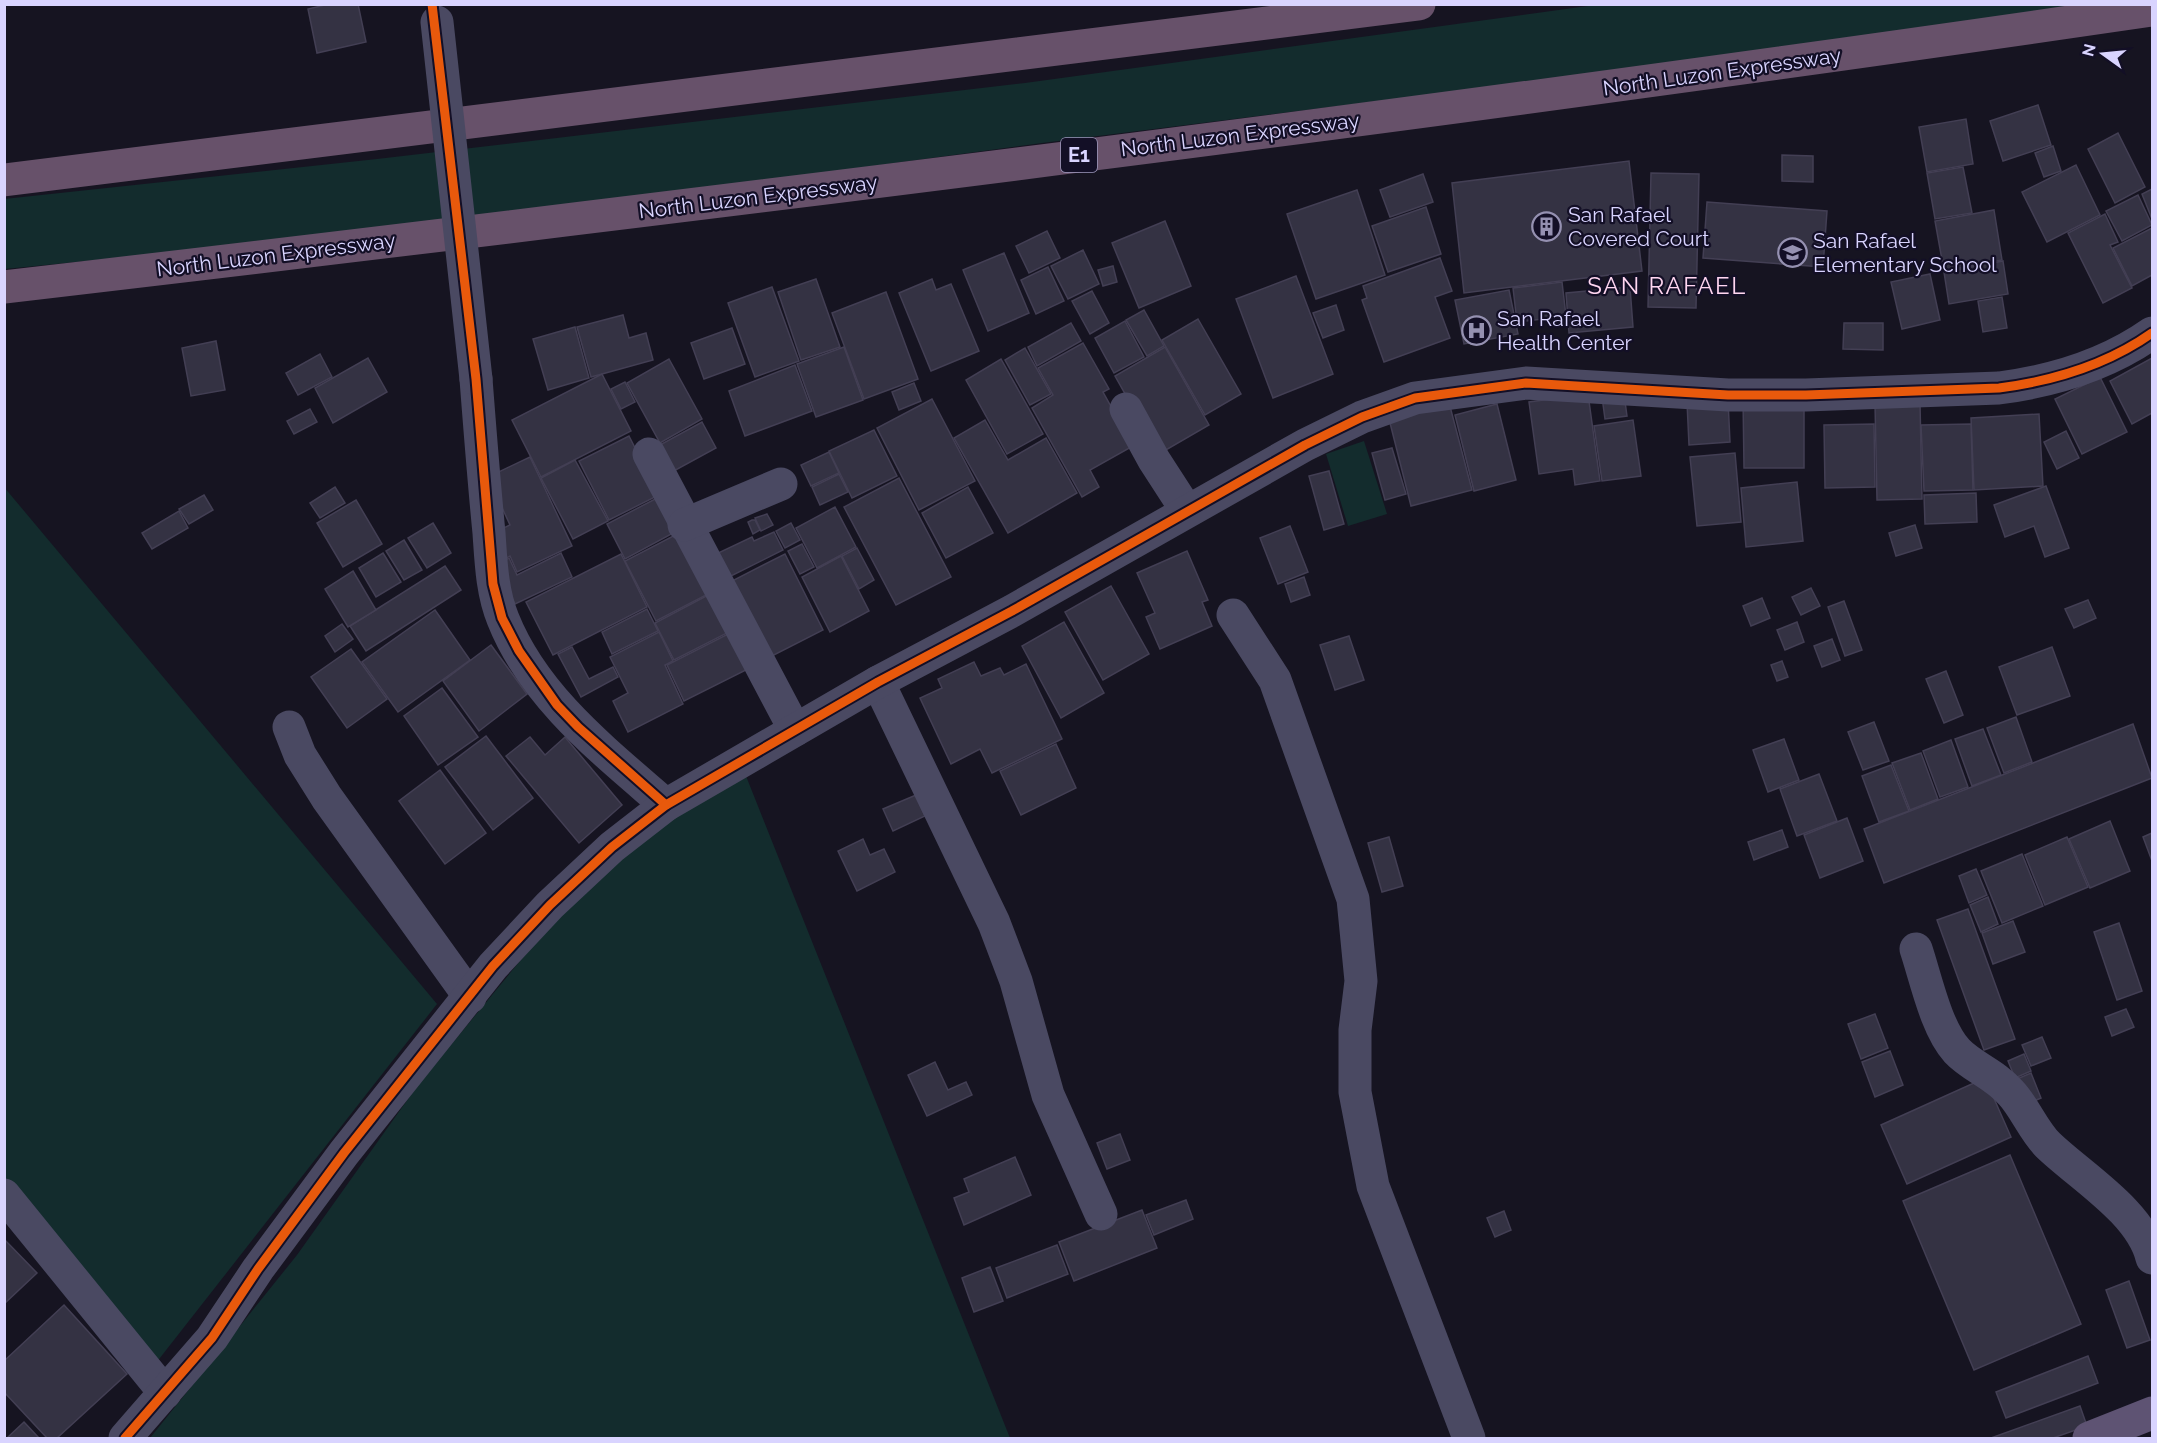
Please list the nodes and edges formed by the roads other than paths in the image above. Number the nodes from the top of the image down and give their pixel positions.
1 (1419, 4) edge
2 (2152, 10) edge
3 (435, 13) edge
4 (4, 180) edge
5 (4, 287) edge
6 (2152, 333) edge
7 (1126, 409) dead end
8 (649, 454) dead end
9 (781, 484) dead end
10 (1187, 511) junction
11 (684, 525) junction
12 (1233, 615) dead end
13 (878, 682) junction
14 (289, 727) dead end
15 (795, 730) junction
16 (666, 805) junction
17 (1916, 949) dead end
18 (470, 997) junction
19 (4, 1195) edge
20 (1101, 1214) dead end
21 (2152, 1254) edge
22 (165, 1393) junction
23 (2152, 1413) edge
24 (2096, 1437) edge
25 (125, 1438) edge
26 (1469, 1438) edge

1 - 4 highway
2 - 5 highway, North Luzon Expressway / E1
3 - 16 street, bridge
6 - 10 street
7 - 10 street
8 - 11 street
9 - 11 street
10 - 13 street
11 - 15 street
12 - 26 street
13 - 15 street
13 - 20 street
14 - 18 street
15 - 16 street
16 - 18 street
17 - 21 street
18 - 22 street
19 - 22 street
22 - 25 street
23 - 24 main road

